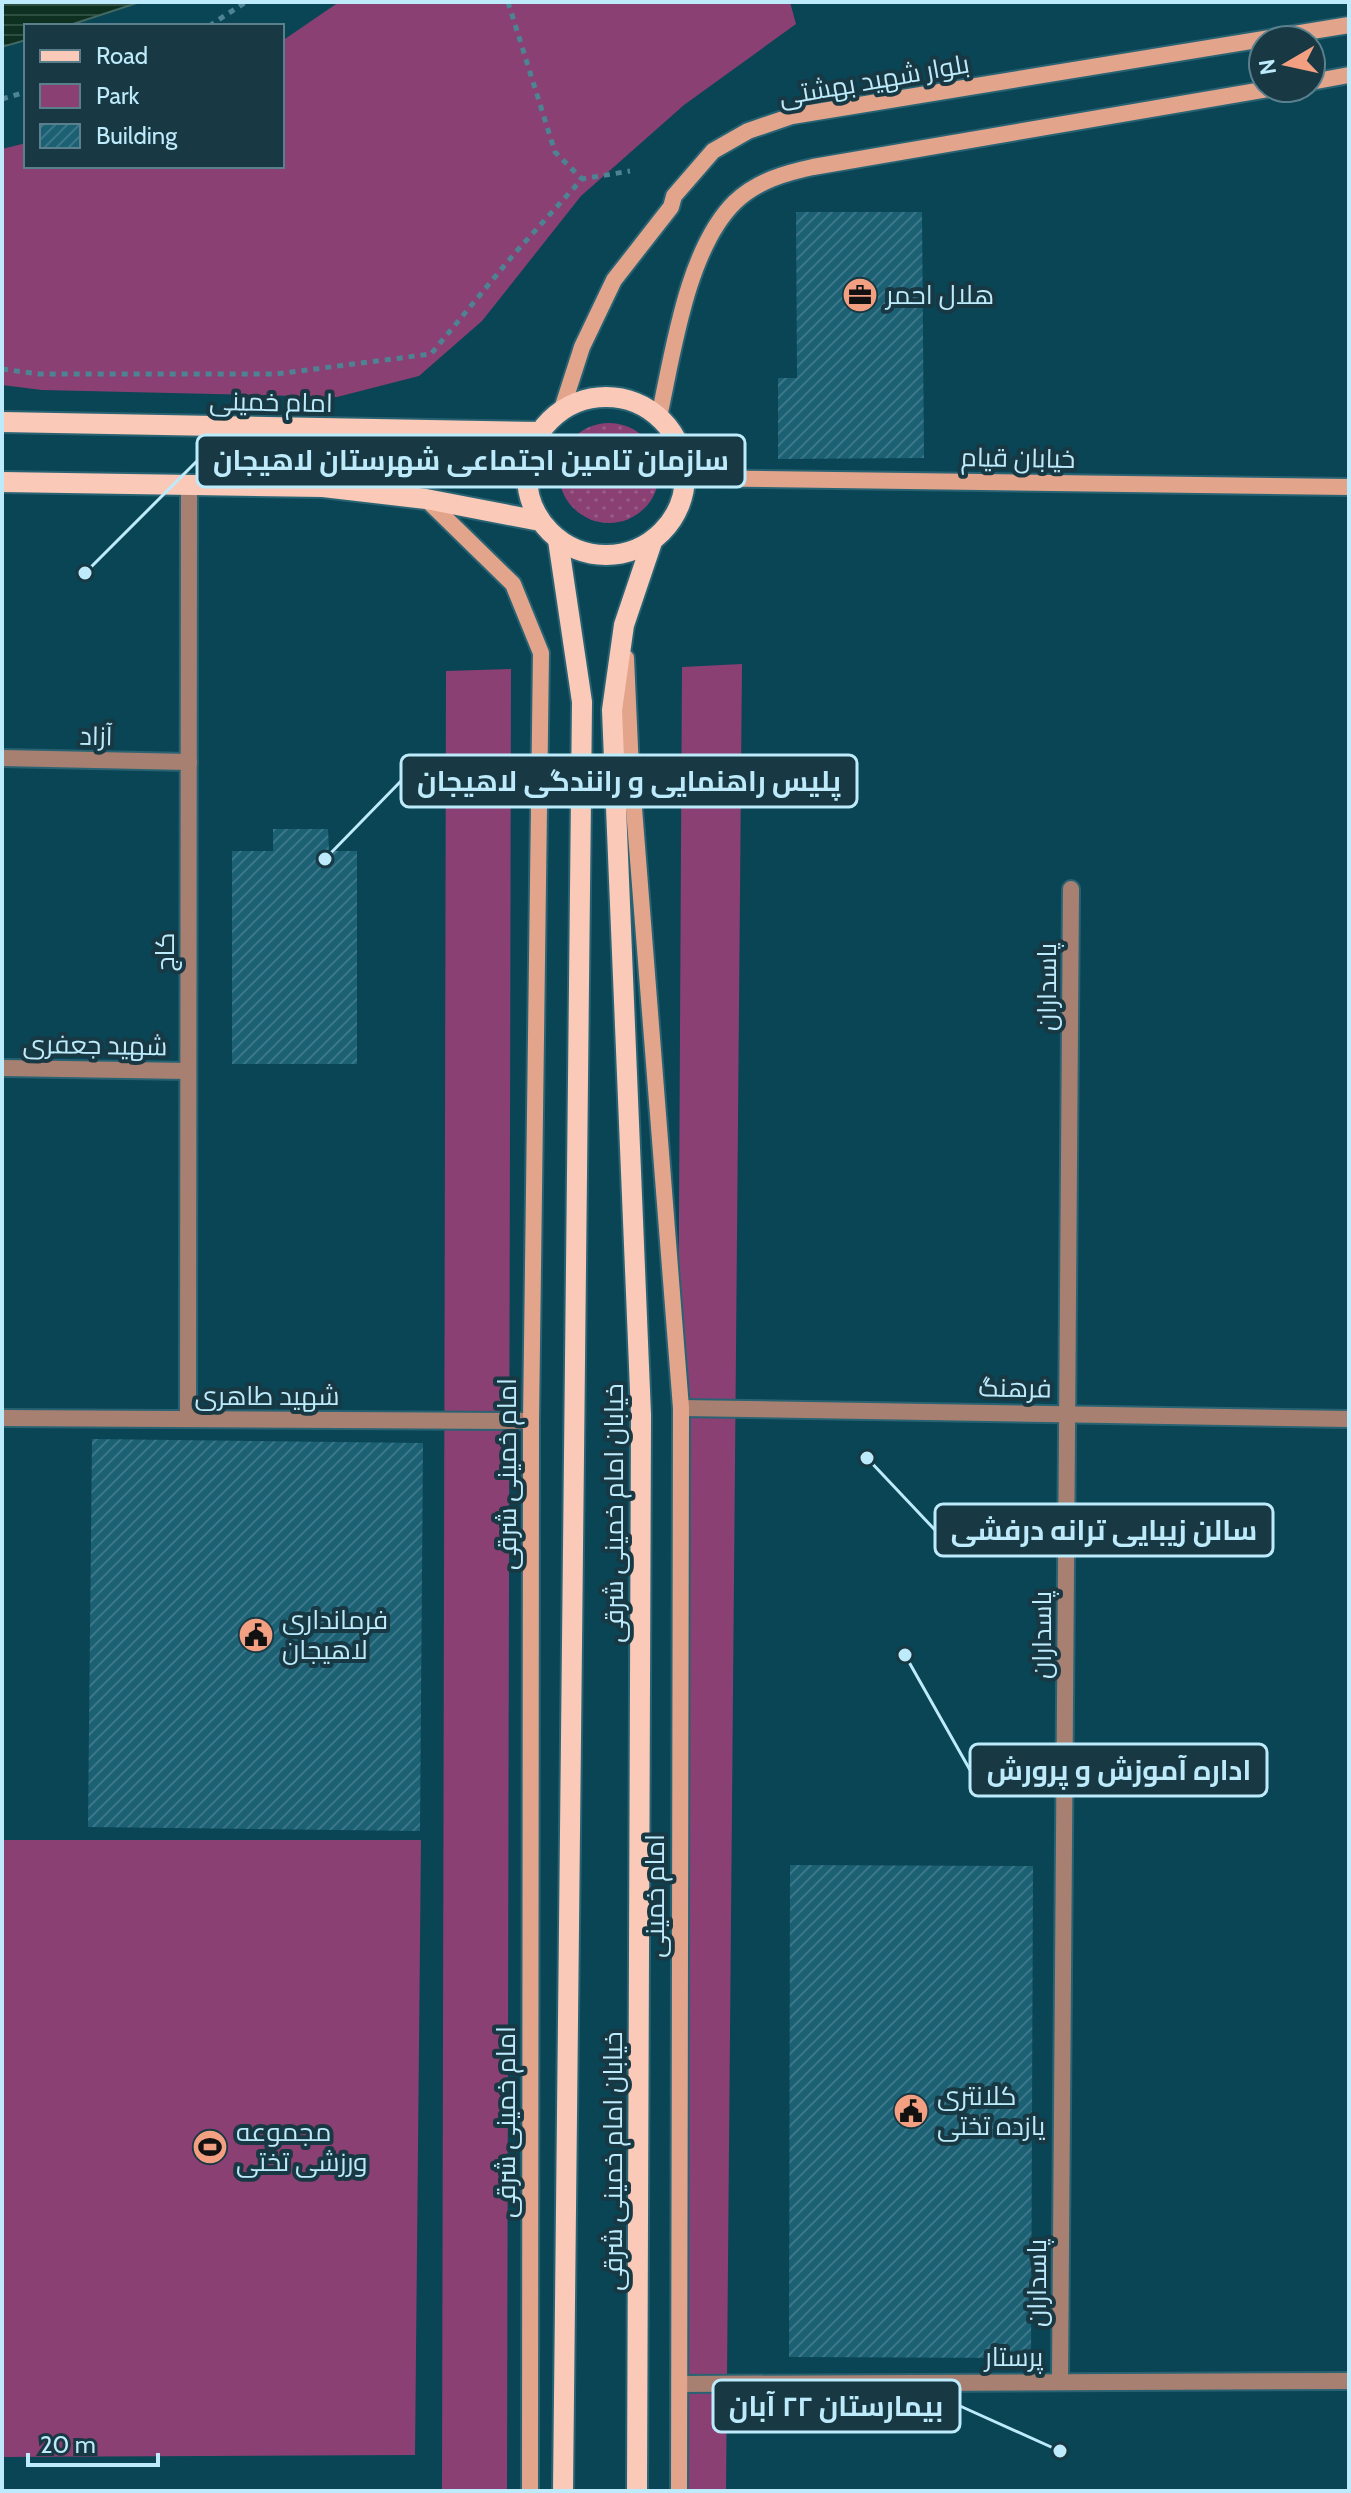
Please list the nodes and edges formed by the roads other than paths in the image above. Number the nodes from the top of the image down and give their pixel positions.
1 (1349, 25) edge
2 (1349, 75) edge
3 (1327, 79) edge
4 (1247, 93) edge
5 (562, 409) junction
6 (659, 417) junction
7 (2, 422) edge
8 (540, 432) junction
9 (686, 478) junction
10 (2, 482) edge
11 (189, 484) junction
12 (1349, 487) edge
13 (426, 499) junction
14 (540, 521) junction
15 (558, 540) junction
16 (652, 542) junction
17 (624, 625) junction
18 (2, 758) edge
19 (189, 762) junction
20 (1071, 889) dead end
21 (2, 1068) edge
22 (188, 1071) junction
23 (681, 1408) junction
24 (1067, 1413) junction
25 (2, 1418) edge
26 (188, 1419) junction
27 (1349, 1419) edge
28 (531, 1421) junction
29 (1060, 2381) junction
30 (1349, 2381) edge
31 (680, 2384) junction
32 (530, 2491) edge
33 (563, 2491) edge
34 (637, 2491) edge
35 (679, 2491) edge

1 - 5 main road, بلوار شهید بهشتی
2 - 3 main road
4 - 6 main road
5 - 6 main road
5 - 8 main road
6 - 9 main road
7 - 8 main road, امام خمینی
8 - 14 main road
9 - 12 main road, خیابان قیام
9 - 16 main road
10 - 11 main road
11 - 13 main road
11 - 19 street, کاج
13 - 14 main road
13 - 28 main road, امام خمینی شرقی
14 - 15 main road
15 - 16 main road
15 - 33 main road, خیابان امام خمینی شرقی
16 - 17 main road, خیابان امام خمینی شرقی
17 - 23 main road
17 - 34 main road, خیابان امام خمینی شرقی
18 - 19 street, آزاد
19 - 22 street, کاج
20 - 24 street, پاسداران
21 - 22 street, شهید جعفری
22 - 26 street, کاج
23 - 24 street, فرهنگ
23 - 31 main road, امام خمینی
24 - 27 street, فرهنگ
24 - 29 street, پاسداران
25 - 26 street, شهید طاهری
26 - 28 street, شهید طاهری
28 - 32 main road, امام خمینی شرقی
29 - 30 street, پرستار
29 - 31 street, پرستار
31 - 35 main road

